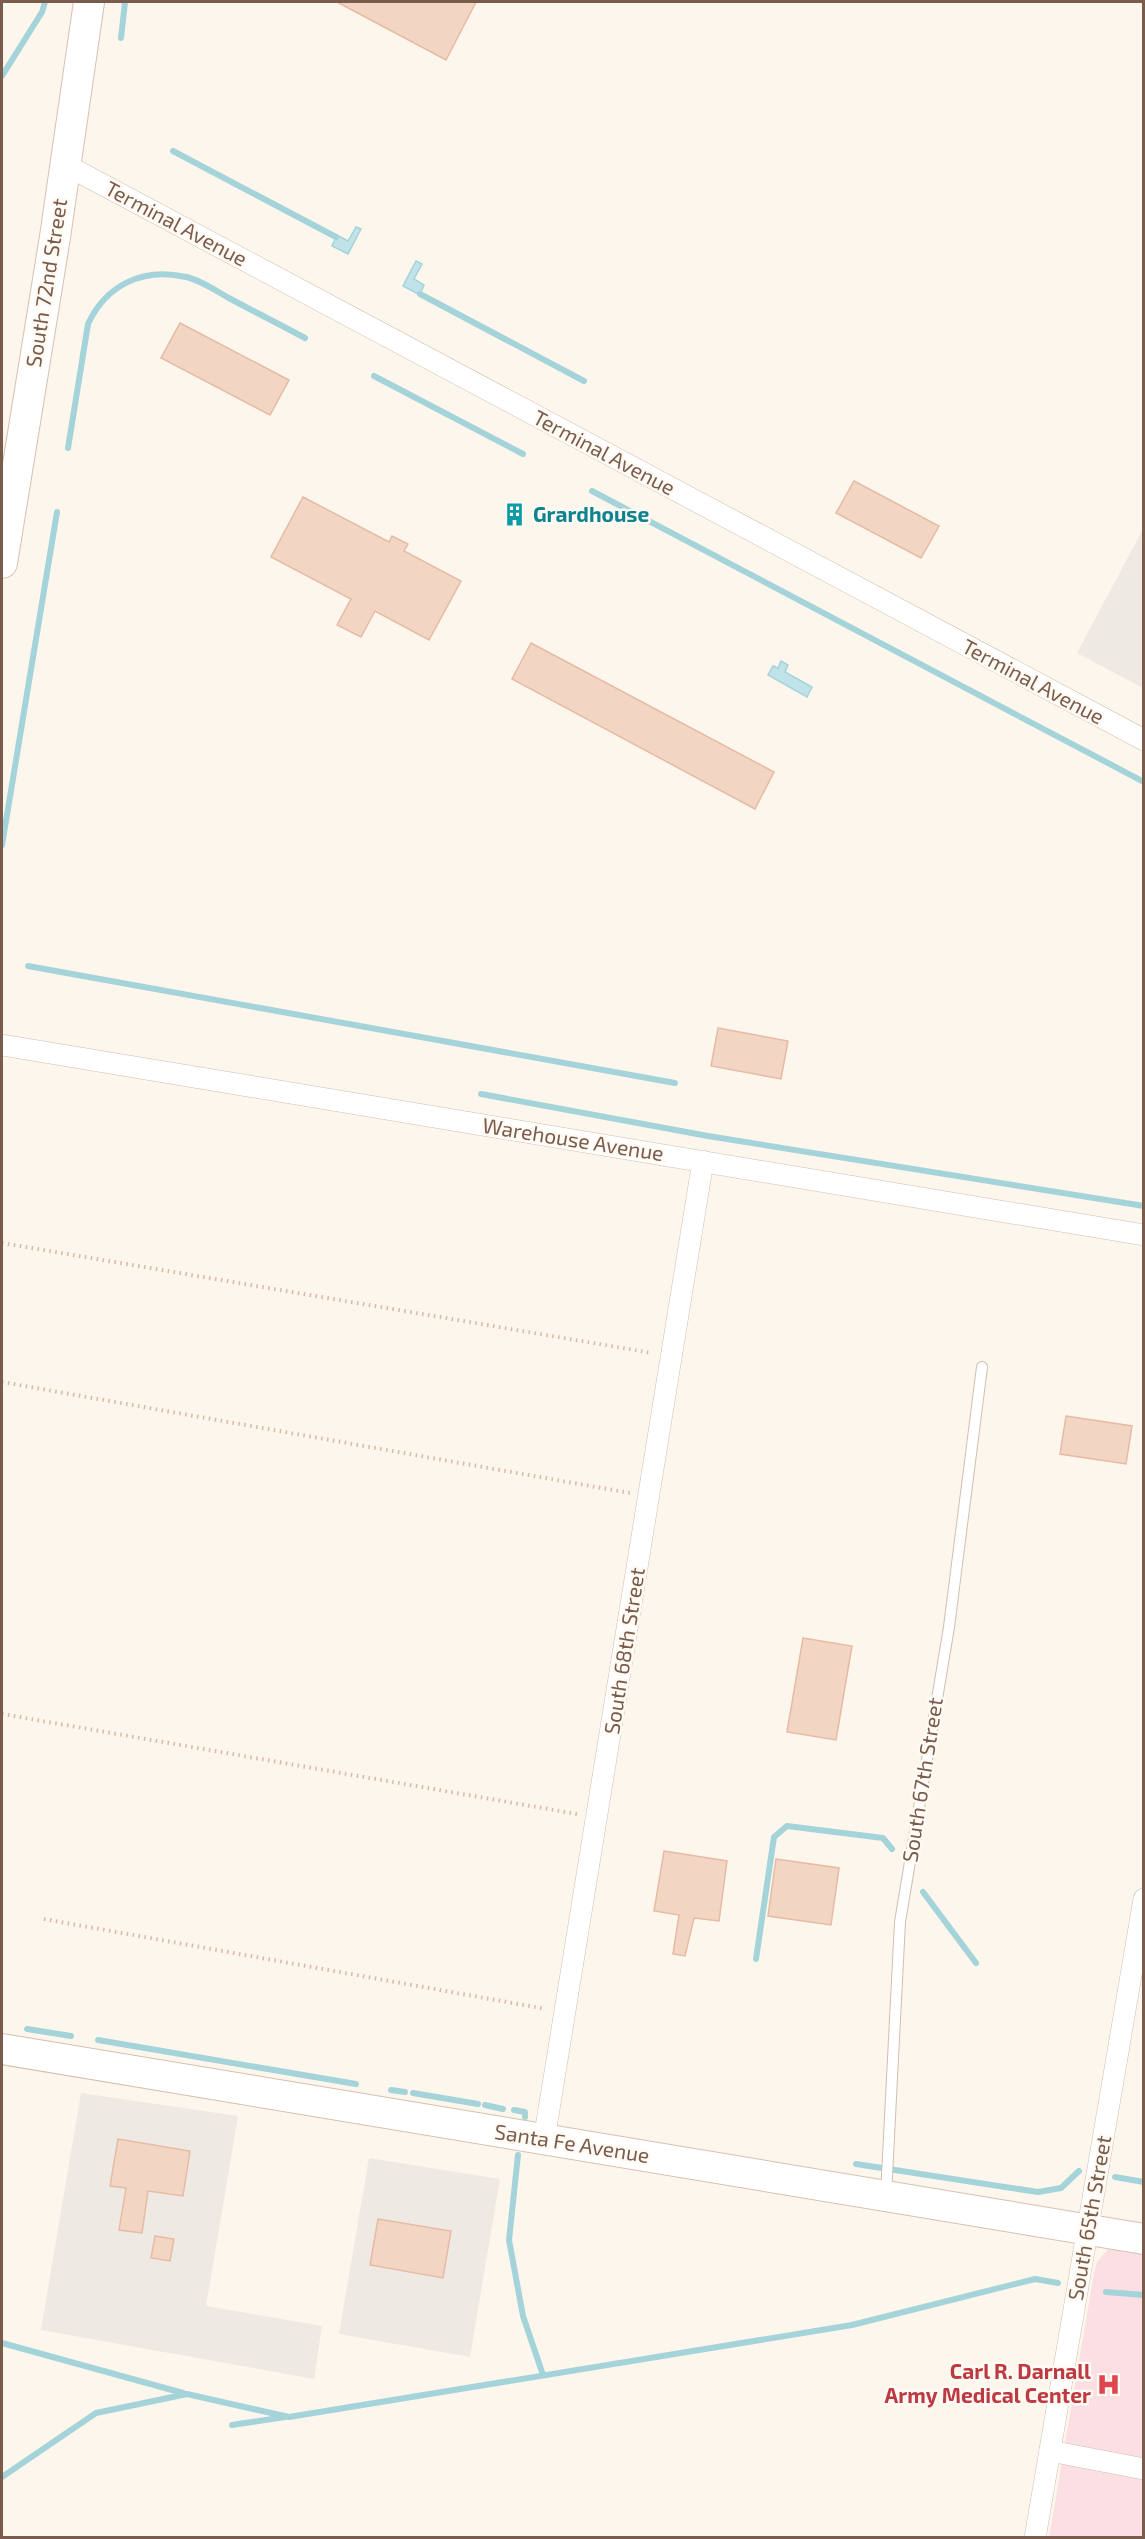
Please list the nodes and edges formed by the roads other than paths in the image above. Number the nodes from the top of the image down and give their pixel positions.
1 (89, 2) edge
2 (66, 165) junction
3 (2, 563) edge
4 (1143, 740) edge
5 (2, 1045) edge
6 (703, 1161) junction
7 (1143, 1235) edge
8 (982, 1367) dead end
9 (1143, 1899) edge
10 (2, 2049) edge
11 (544, 2140) junction
12 (886, 2195) junction
13 (1088, 2230) junction
14 (1143, 2239) edge
15 (1050, 2451) junction
16 (1143, 2469) edge
17 (1035, 2538) edge

1 - 2 street, South 72nd Street
2 - 3 street, South 72nd Street
2 - 4 street, Terminal Avenue
5 - 6 street, Warehouse Avenue
6 - 7 street, Warehouse Avenue
6 - 11 street, South 68th Street
8 - 12 lane, South 67th Street
9 - 13 street, South 65th Street
10 - 11 street, Santa Fe Avenue
11 - 12 street, Santa Fe Avenue
12 - 13 street, Santa Fe Avenue
13 - 14 street, Santa Fe Avenue
13 - 15 street, South 65th Street
15 - 16 street
15 - 17 street, South 65th Street

